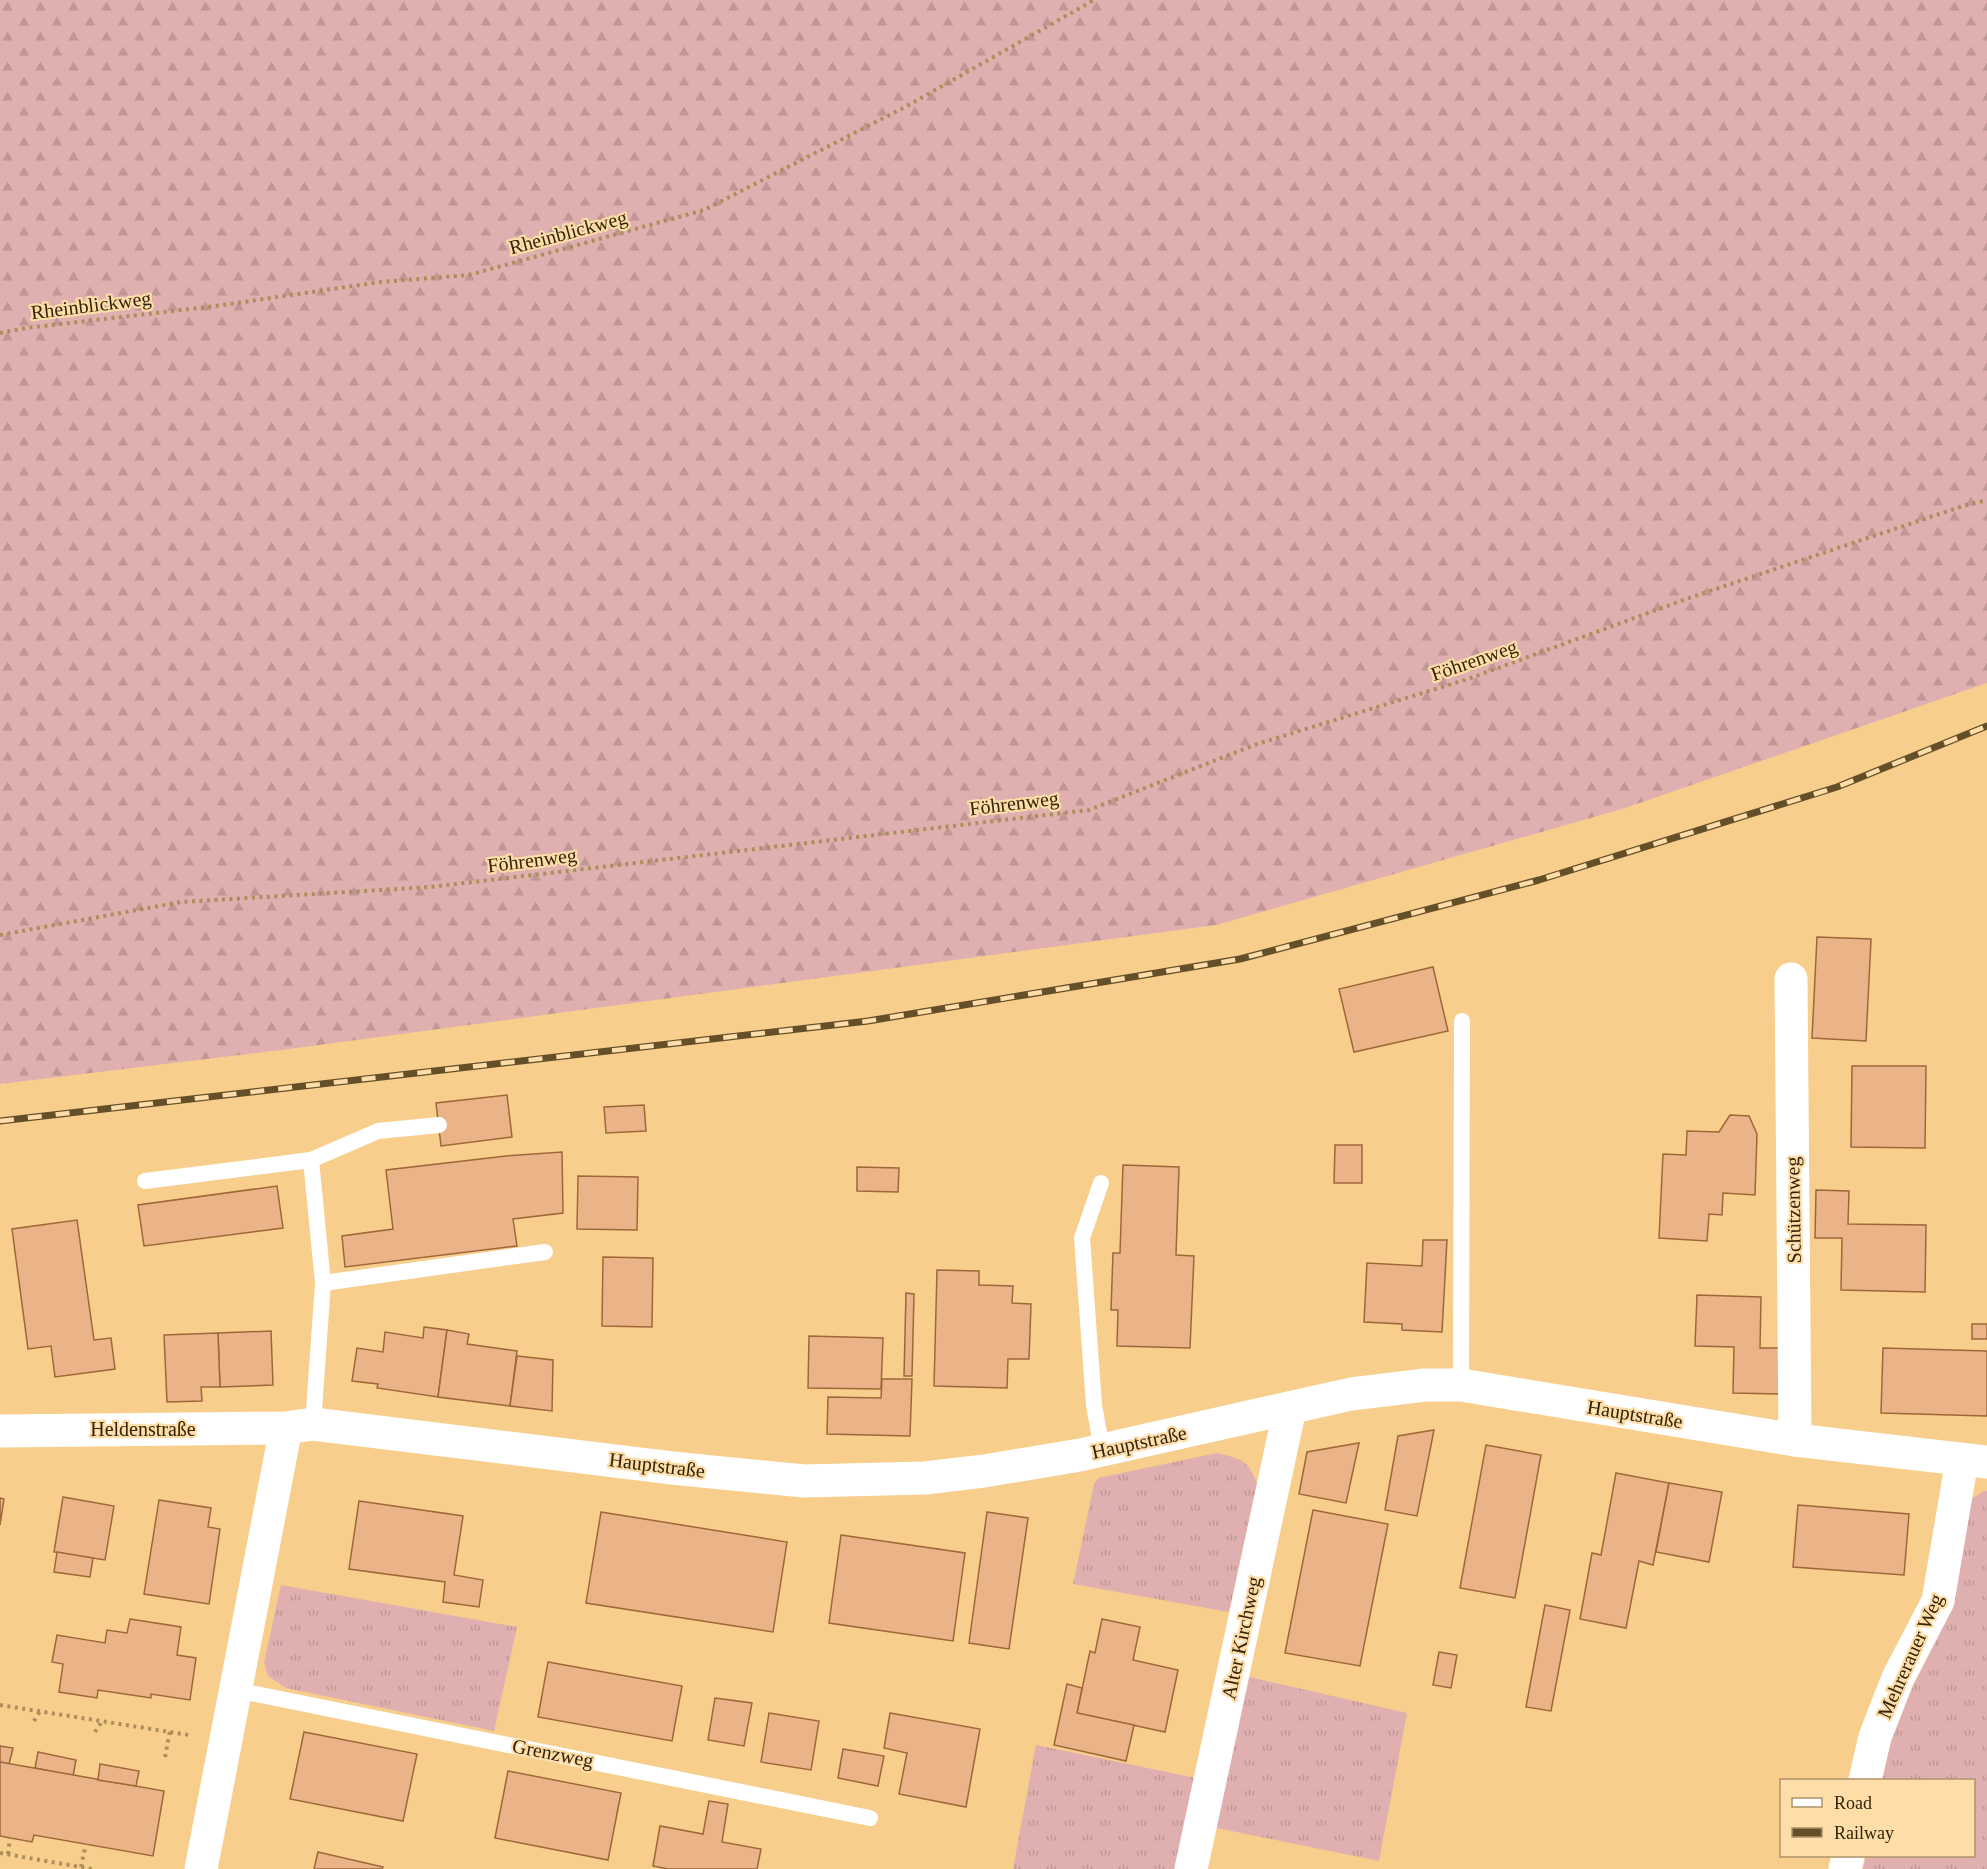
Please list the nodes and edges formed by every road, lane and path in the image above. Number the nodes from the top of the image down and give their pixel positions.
1 (1094, 0) edge
2 (0, 333) edge
3 (1987, 500) edge
4 (0, 935) edge
5 (1791, 979) dead end
6 (1462, 1021) dead end
7 (439, 1125) dead end
8 (311, 1160) junction
9 (145, 1182) dead end
10 (1101, 1183) dead end
11 (545, 1252) dead end
12 (323, 1283) junction
13 (1461, 1385) junction
14 (1290, 1408) junction
15 (299, 1426) junction
16 (0, 1431) edge
17 (1795, 1440) junction
18 (1102, 1450) junction
19 (1974, 1461) edge
20 (236, 1690) junction
21 (0, 1705) edge
22 (40, 1711) junction
23 (34, 1721) dead end
24 (102, 1721) junction
25 (170, 1731) junction
26 (95, 1732) dead end
27 (199, 1737) dead end
28 (165, 1757) dead end
29 (1865, 1779) edge
30 (870, 1818) dead end
31 (10, 1838) dead end
32 (86, 1844) dead end
33 (0, 1853) edge
34 (8, 1854) junction
35 (81, 1867) junction
36 (92, 1869) edge
37 (201, 1869) edge
38 (1191, 1869) edge

1 - 2 path, Rheinblickweg
3 - 4 path, Föhrenweg
5 - 17 street, Schützenweg
6 - 13 lane
7 - 8 lane
8 - 9 lane
8 - 12 lane
10 - 18 lane
11 - 12 lane
12 - 15 lane
13 - 14 street, Hauptstraße
13 - 17 street, Hauptstraße
14 - 18 street, Hauptstraße
14 - 38 street, Alter Kirchweg
15 - 16 street, Heldenstraße
15 - 18 street, Hauptstraße
15 - 20 street
17 - 19 street, Hauptstraße
19 - 29 street, Mehrerauer Weg
20 - 30 lane, Grenzweg
20 - 37 street
21 - 22 path
22 - 23 path
22 - 24 path
24 - 25 path
24 - 26 path
25 - 27 path
25 - 28 path
31 - 34 path
32 - 35 path
33 - 34 path
34 - 35 path
35 - 36 path

